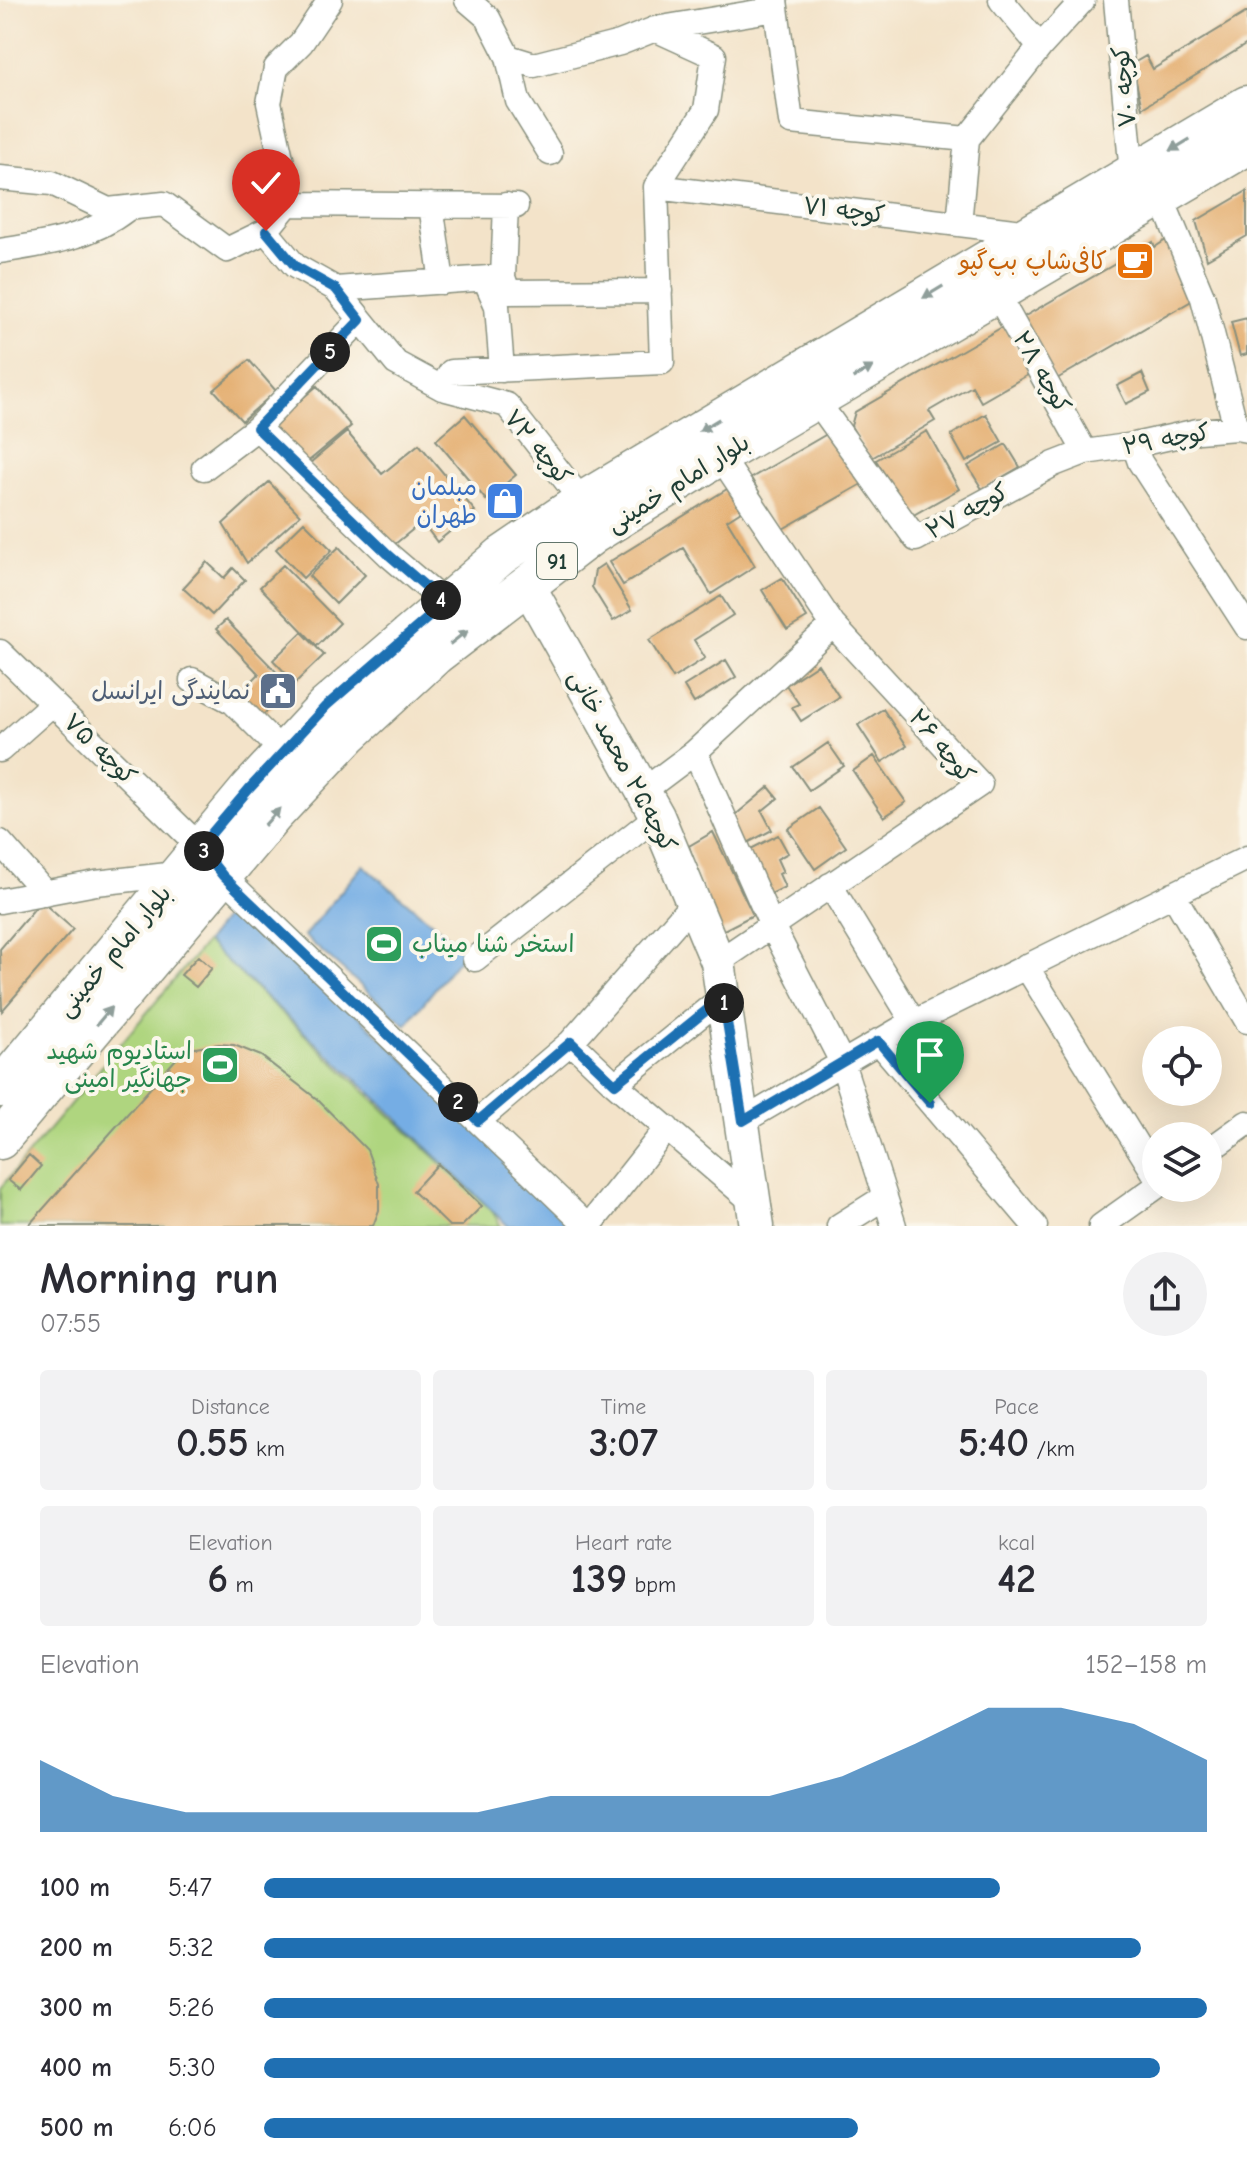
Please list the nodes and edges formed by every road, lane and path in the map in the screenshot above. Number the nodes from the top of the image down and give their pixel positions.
1 (330, 0) edge
2 (467, 0) edge
3 (773, 0) edge
4 (1001, 0) edge
5 (1083, 0) edge
6 (1116, 0) edge
7 (655, 29) junction
8 (1040, 47) junction
9 (508, 57) junction
10 (1247, 105) edge
11 (967, 139) junction
12 (1247, 146) edge
13 (550, 153) dead end
14 (0, 178) edge
15 (1146, 185) junction
16 (656, 187) junction
17 (288, 204) junction
18 (431, 205) junction
19 (129, 207) junction
20 (959, 224) junction
21 (266, 231) junction
22 (1032, 233) junction
23 (0, 251) edge
24 (494, 278) junction
25 (442, 282) junction
26 (336, 289) junction
27 (660, 291) junction
28 (997, 294) junction
29 (360, 320) junction
30 (502, 370) junction
31 (442, 388) junction
32 (816, 400) junction
33 (257, 428) junction
34 (1241, 429) edge
35 (1134, 445) junction
36 (1085, 452) junction
37 (720, 456) junction
38 (204, 468) dead end
39 (582, 501) junction
40 (527, 584) junction
41 (445, 603) junction
42 (833, 625) junction
43 (1247, 627) edge
44 (0, 652) edge
45 (192, 680) dead end
46 (53, 703) junction
47 (0, 750) edge
48 (283, 752) junction
49 (695, 752) junction
50 (650, 804) junction
51 (0, 842) edge
52 (1247, 858) edge
53 (200, 865) junction
54 (830, 885) junction
55 (45, 893) junction
56 (1173, 894) junction
57 (0, 901) edge
58 (693, 903) junction
59 (771, 924) junction
60 (475, 959) dead end
61 (718, 962) junction
62 (1026, 966) junction
63 (723, 997) junction
64 (1247, 1021) edge
65 (914, 1023) junction
66 (878, 1041) junction
67 (571, 1042) junction
68 (842, 1062) junction
69 (615, 1084) junction
70 (0, 1088) edge
71 (478, 1121) junction
72 (743, 1121) junction
73 (1247, 1123) edge
74 (667, 1128) junction
75 (0, 1140) edge
76 (1222, 1141) edge
77 (1142, 1153) edge
78 (885, 1197) junction
79 (1142, 1197) edge
80 (757, 1216) edge
81 (588, 1226) edge
82 (839, 1226) edge
83 (894, 1226) edge
84 (1035, 1226) edge
85 (1101, 1226) edge

1 - 17 street
2 - 9 street
3 - 7 street
3 - 11 street
4 - 8 street
5 - 8 street
6 - 15 street, کوچه ۷۰
7 - 9 street
7 - 16 street
8 - 11 street
9 - 13 street
10 -> 15 main road, بلوار امام خمینی / 91
11 - 20 street
12 - 15 main road, بلوار امام خمینی / 91
14 - 19 street
15 - 22 main road, بلوار امام خمینی / 91
15 - 28 main road, بلوار امام خمینی / 91
15 - 34 street, کوچه ۷۰
16 - 20 street, کوچه ۷۱
16 - 27 street
17 - 18 street
17 - 21 street
18 - 24 street
18 - 25 street
19 - 21 street
19 - 23 street
20 - 22 street, کوچه ۷۱
21 - 26 street
22 -> 39 main road, بلوار امام خمینی / 91
24 - 25 street
24 - 27 street
24 - 30 street
25 - 26 street
26 - 29 street, کوچه ۷۲
27 - 30 street
32 -> 28 main road, بلوار امام خمینی / 91
28 - 36 street, کوچه ۲۸
29 - 31 street, کوچه ۷۲
29 - 33 street
30 - 31 street
31 - 39 street, کوچه ۷۲
32 - 36 street, کوچه ۲۷
32 - 37 main road, بلوار امام خمینی / 91
33 - 38 street
33 - 41 street
34 - 35 street, کوچه ۲۹
35 - 36 street, کوچه ۲۹
35 - 43 street
37 - 40 main road, بلوار امام خمینی / 91
37 - 42 street, کوچه ۲۶
39 - 41 main road, بلوار امام خمینی / 91
40 - 50 street, کوچه۲۵ محمد خانی
53 -> 40 main road, بلوار امام خمینی / 91
41 - 48 main road, بلوار امام خمینی / 91
42 - 49 street
42 - 54 street, کوچه ۲۶
44 - 46 street, کوچه ۷۵
45 - 48 street
46 - 47 street
46 - 53 street, کوچه ۷۵
48 - 53 main road, بلوار امام خمینی / 91
49 - 50 street
49 - 59 street
50 - 58 street, کوچه۲۵ محمد خانی
50 - 60 street
51 - 55 street
52 - 56 street
53 - 55 street
53 - 70 main road, بلوار امام خمینی / 91
53 - 71 street, کوچه ۷۵
75 -> 53 main road, بلوار امام خمینی / 91
54 - 59 street, کوچه ۲۶
54 - 65 street
55 - 57 street
56 - 62 street
56 - 64 street
58 - 61 street, کوچه۲۵ محمد خانی
58 - 67 street
59 - 61 street, کوچه ۲۶
59 - 68 street
61 - 63 street, کوچه۲۵ محمد خانی
62 - 65 street
62 - 77 street
63 - 69 street
63 - 72 street, کوچه۲۵ محمد خانی
65 - 66 street
66 - 68 street
66 - 84 street
67 - 69 street
67 - 71 street
68 - 72 street
68 - 78 street
69 - 74 street
71 - 81 street, کوچه ۷۵
72 - 80 street, کوچه۲۵ محمد خانی
73 - 76 street
74 - 80 street
74 - 81 street
78 - 82 street
78 - 83 street
79 - 85 street

